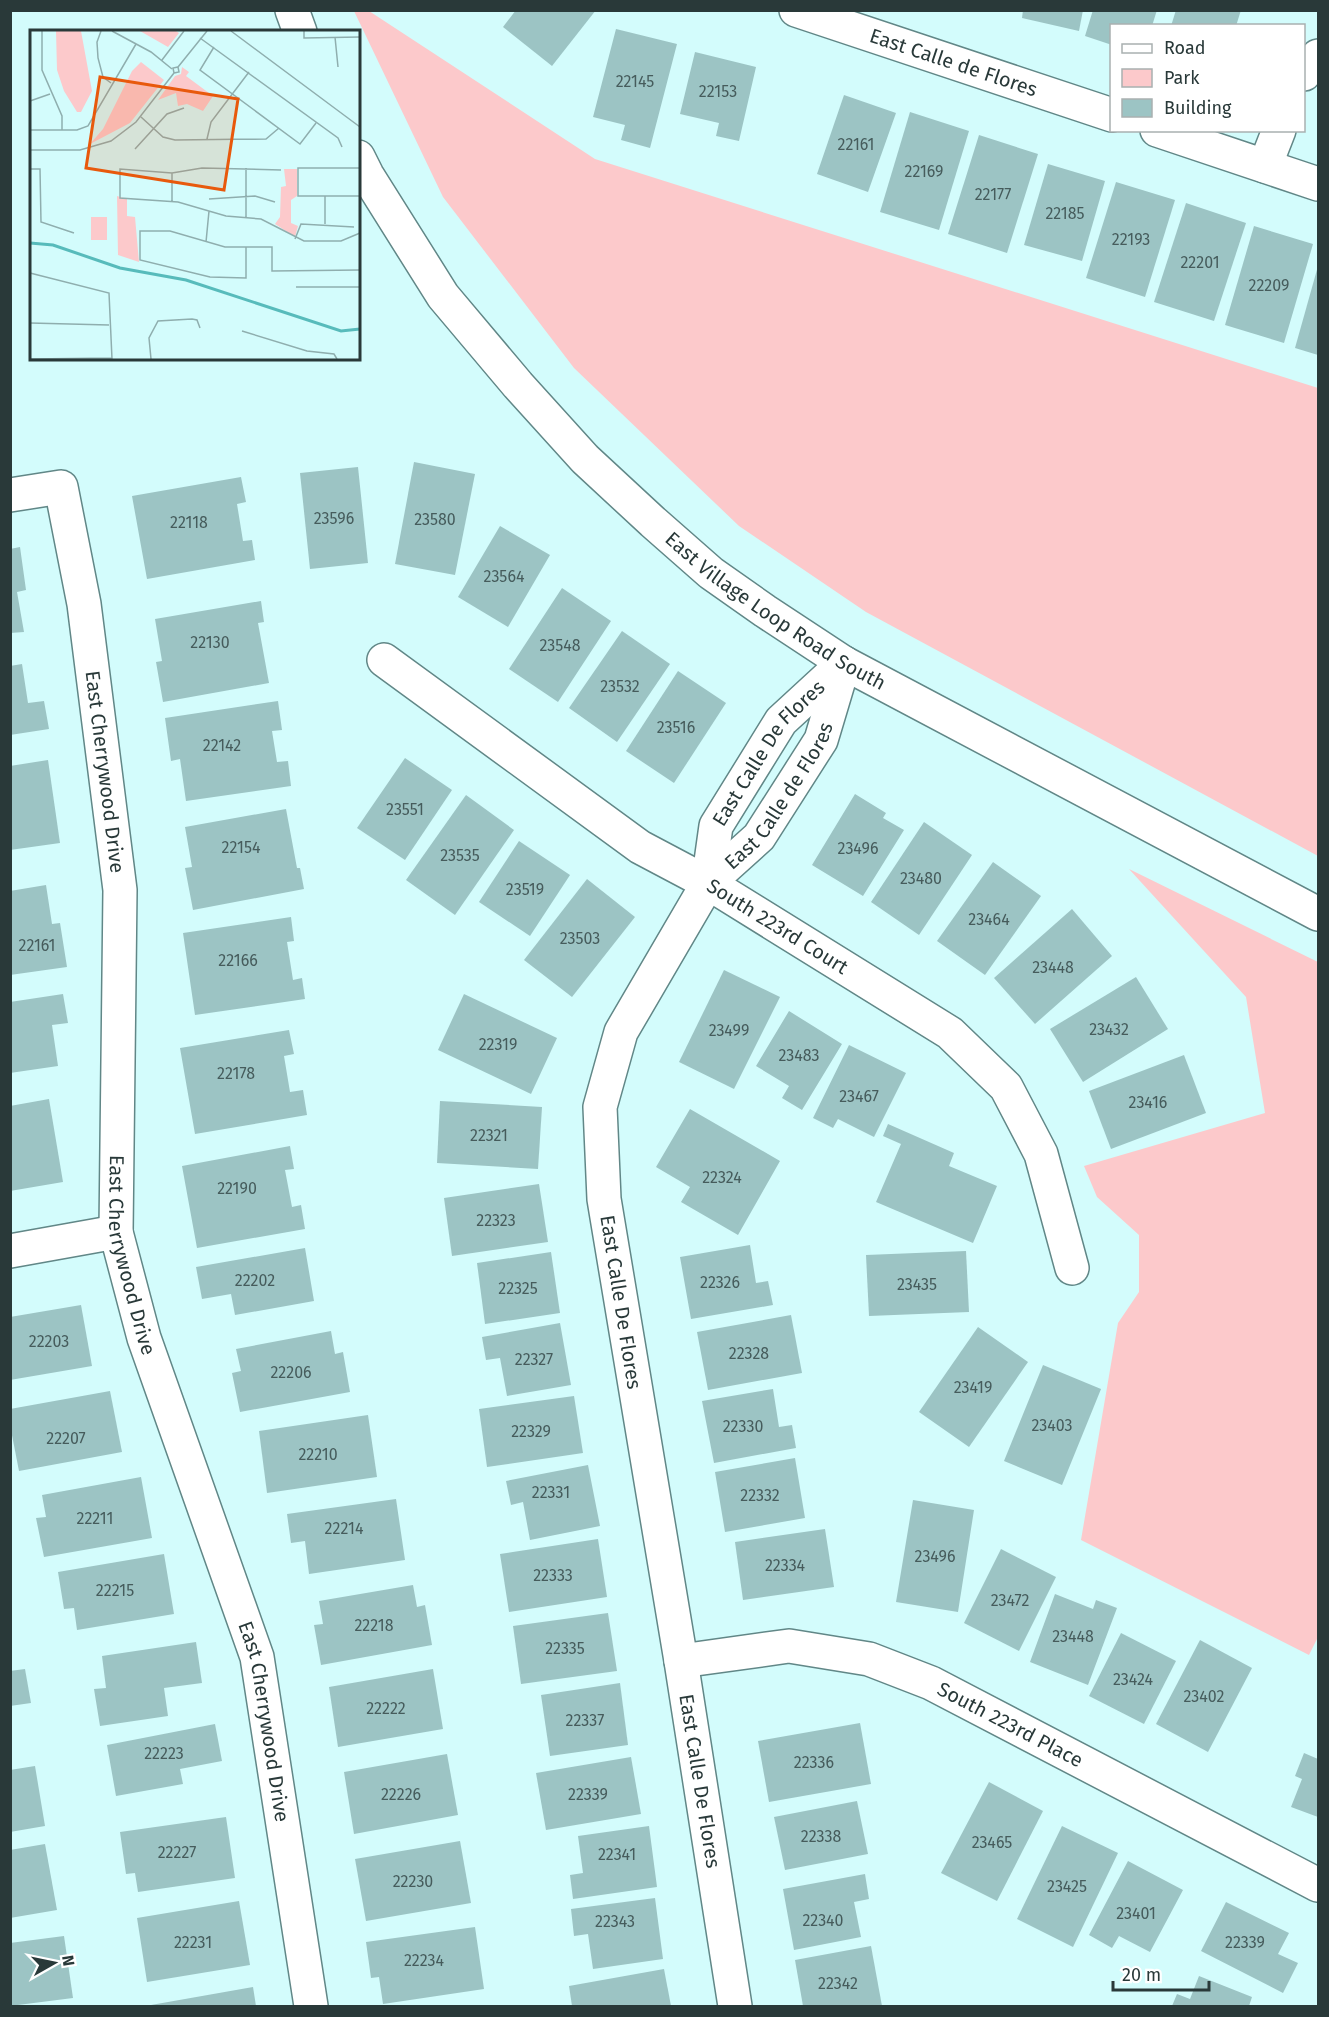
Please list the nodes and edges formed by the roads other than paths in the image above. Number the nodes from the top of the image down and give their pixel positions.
1 (292, 10) edge
2 (796, 10) edge
3 (299, 30) edge
4 (1318, 56) edge
5 (1305, 73) edge
6 (1110, 114) edge
7 (1163, 132) edge
8 (1278, 132) edge
9 (360, 161) edge
10 (1265, 166) junction
11 (1318, 184) edge
12 (10, 495) edge
13 (384, 660) dead end
14 (844, 663) junction
15 (708, 884) junction
16 (1318, 914) edge
17 (116, 1232) junction
18 (10, 1251) edge
19 (1071, 1268) dead end
20 (681, 1661) junction
21 (1318, 1885) edge
22 (311, 2007) edge
23 (735, 2007) edge

1 - 3 street
2 - 6 street, East Calle de Flores
4 - 5 street
7 - 10 street
8 - 10 street
9 - 14 street, East Village Loop Road South
10 - 11 street
12 - 17 street, East Cherrywood Drive
13 - 15 street, South 223rd Court
14 - 15 street, East Calle de Flores
14 - 15 street, East Calle De Flores
14 - 16 street, East Village Loop Road South
15 - 19 street, South 223rd Court
15 - 20 street, East Calle De Flores
17 - 18 street
17 - 22 street, East Cherrywood Drive
20 - 21 street, South 223rd Place
20 - 23 street, East Calle De Flores

